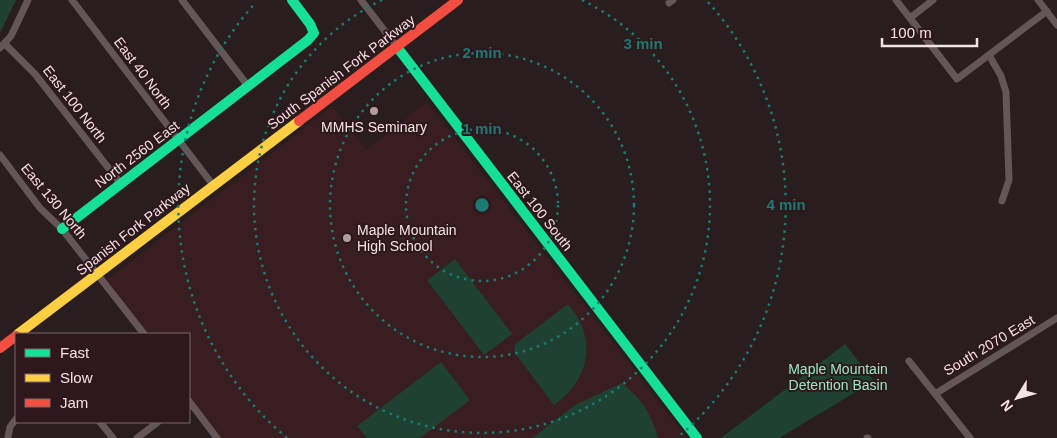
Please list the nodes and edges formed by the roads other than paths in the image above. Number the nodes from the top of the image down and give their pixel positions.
1 (28, 0) edge
2 (72, 0) edge
3 (182, 0) edge
4 (292, 0) edge
5 (361, 0) edge
6 (458, 0) edge
7 (896, 0) edge
8 (933, 0) edge
9 (1038, 0) edge
10 (1047, 11) junction
11 (910, 18) junction
12 (1057, 25) edge
13 (2, 46) edge
14 (396, 47) junction
15 (989, 55) junction
16 (248, 86) junction
17 (178, 140) junction
18 (265, 147) joint
19 (0, 156) edge
20 (121, 184) junction
21 (213, 185) junction
22 (1002, 201) dead end
23 (62, 229) junction
24 (97, 274) junction
25 (1057, 318) edge
26 (20, 333) edge
27 (143, 333) edge
28 (15, 337) edge
29 (0, 348) edge
30 (909, 361) dead end
31 (935, 394) junction
32 (190, 402) edge
33 (15, 420) edge
34 (101, 423) edge
35 (157, 423) edge
36 (8, 437) edge
37 (113, 438) edge
38 (137, 438) edge
39 (217, 438) edge
40 (697, 438) edge
41 (970, 438) edge

1 - 13 street
2 - 17 street, East 40 North
3 - 16 street
4 - 16 street, North 2560 East
5 - 14 street, East 100 South
6 - 14 street, South Spanish Fork Parkway
7 - 11 street
8 - 11 street
9 - 10 street
10 - 12 street
10 - 15 street
11 - 15 street
13 - 20 street, East 100 North
14 - 18 street, South Spanish Fork Parkway
14 - 40 street, East 100 South
15 - 22 street
16 - 17 street, North 2560 East
17 - 20 street, North 2560 East
17 - 21 street, East 40 North
18 - 21 street, Spanish Fork Parkway
19 - 23 street, East 130 North
20 - 23 street, North 2560 East
21 - 24 street, Spanish Fork Parkway
23 - 24 street, East 130 North
24 - 26 street, Spanish Fork Parkway
24 - 27 street, East 130 North
25 - 31 street, South 2070 East
28 - 29 street, Spanish Fork Parkway
30 - 31 street
31 - 41 street
32 - 39 street
33 - 36 street
34 - 37 street
35 - 38 street

